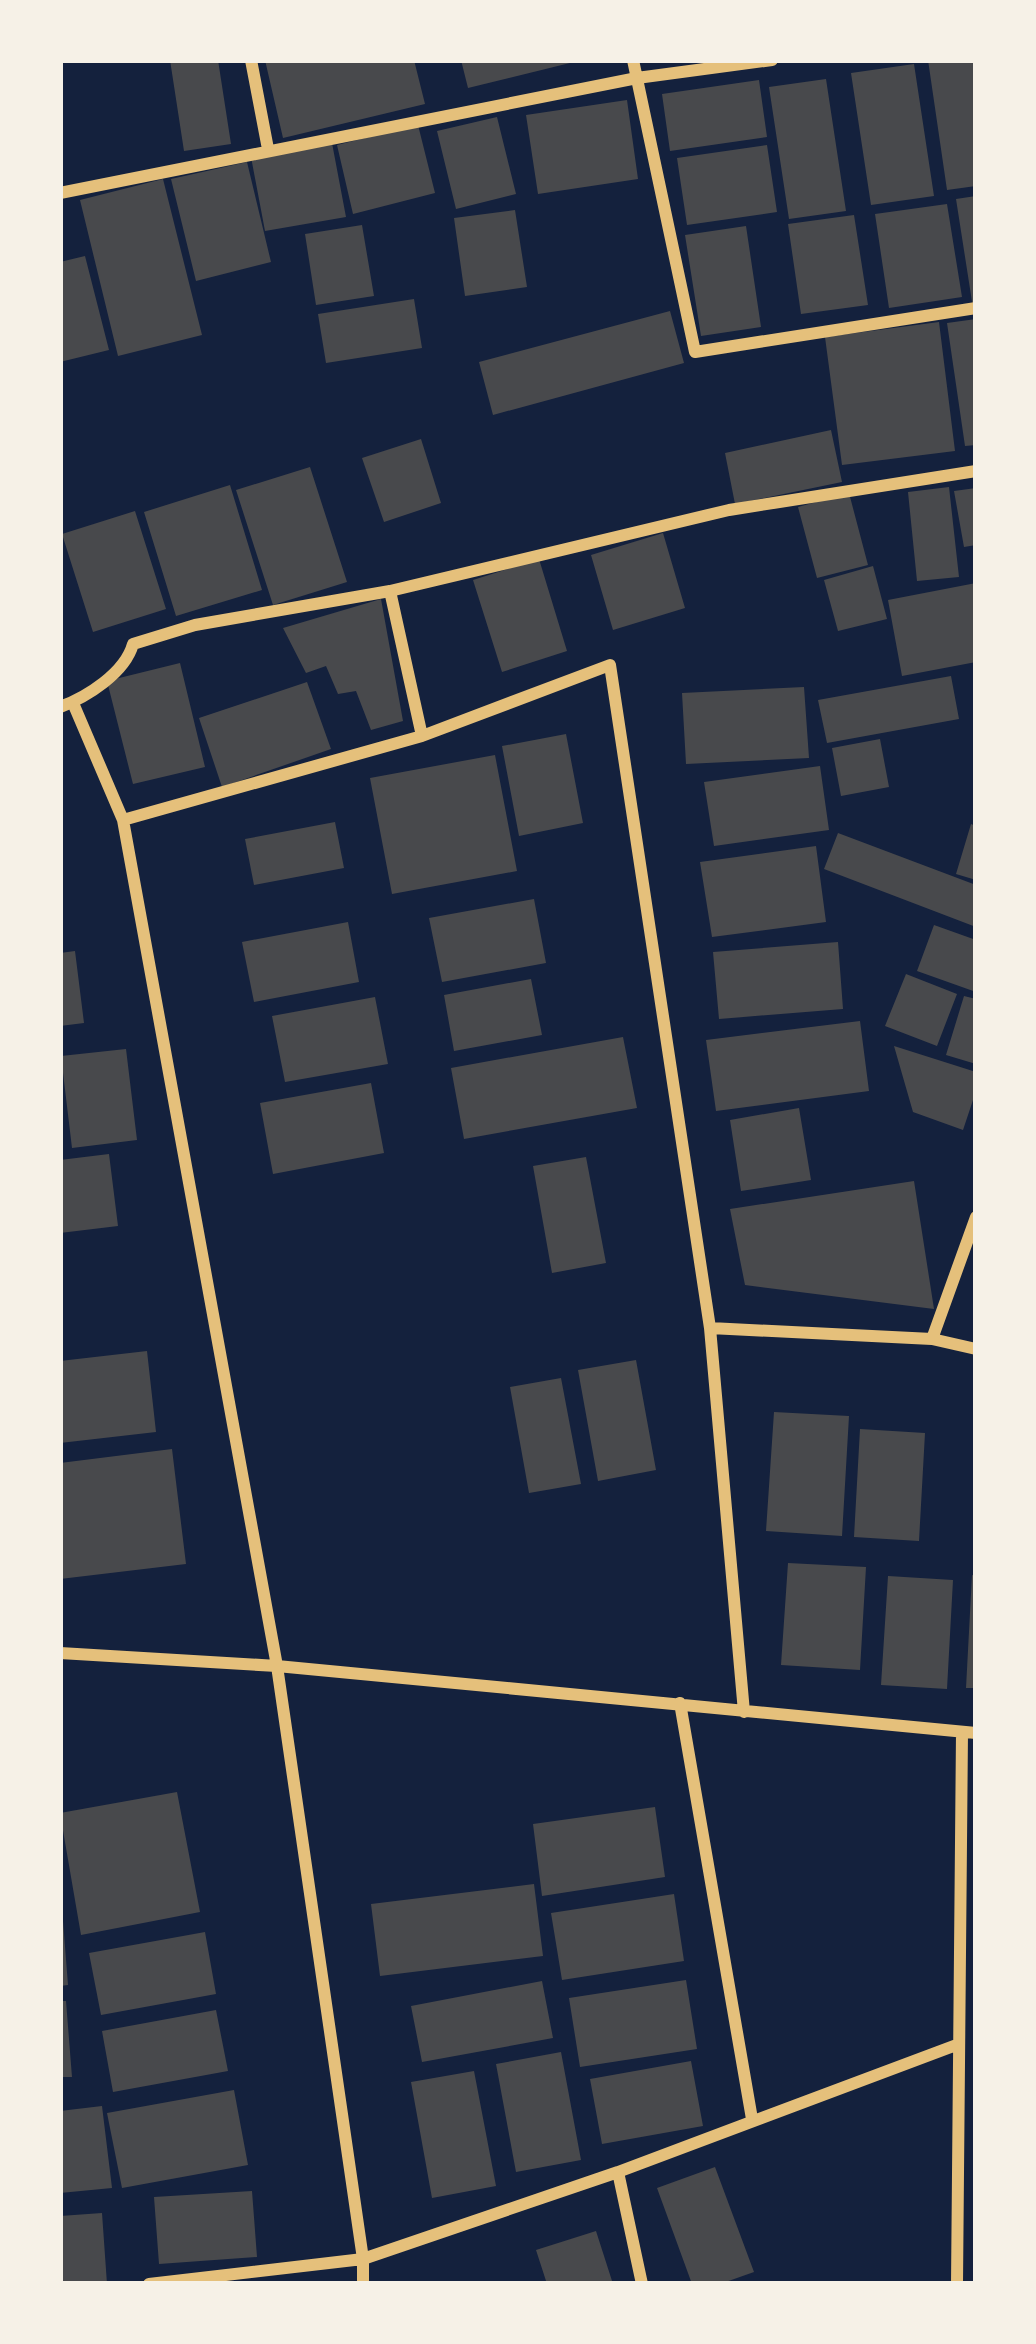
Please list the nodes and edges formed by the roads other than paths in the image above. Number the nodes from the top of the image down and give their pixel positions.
1 (251, 60) edge
2 (633, 60) edge
3 (772, 60) edge
4 (637, 79) junction
5 (268, 149) junction
6 (60, 193) edge
7 (976, 308) edge
8 (976, 471) edge
9 (389, 591) junction
10 (66, 705) edge
11 (422, 736) junction
12 (123, 820) junction
13 (976, 1217) edge
14 (710, 1328) junction
15 (932, 1339) junction
16 (976, 1349) edge
17 (60, 1653) edge
18 (277, 1666) junction
19 (680, 1703) junction
20 (744, 1712) junction
21 (969, 1732) edge
22 (959, 2044) junction
23 (752, 2119) junction
24 (619, 2172) junction
25 (363, 2259) junction
26 (149, 2284) edge
27 (363, 2284) edge
28 (642, 2284) edge
29 (957, 2284) edge

1 - 5 street
2 - 4 street
3 - 4 street
4 - 5 street
4 - 7 street
5 - 6 street
8 - 9 street
9 - 10 street
9 - 11 street
10 - 12 street
11 - 12 street
11 - 14 street
12 - 18 street
13 - 15 street
14 - 15 street
14 - 20 street
15 - 16 street
17 - 18 street
18 - 19 street
18 - 25 street
19 - 20 street
19 - 23 street
20 - 21 street
21 - 22 street
22 - 23 street
22 - 29 street
23 - 24 street
24 - 25 street
24 - 28 street
25 - 26 street
25 - 27 street

